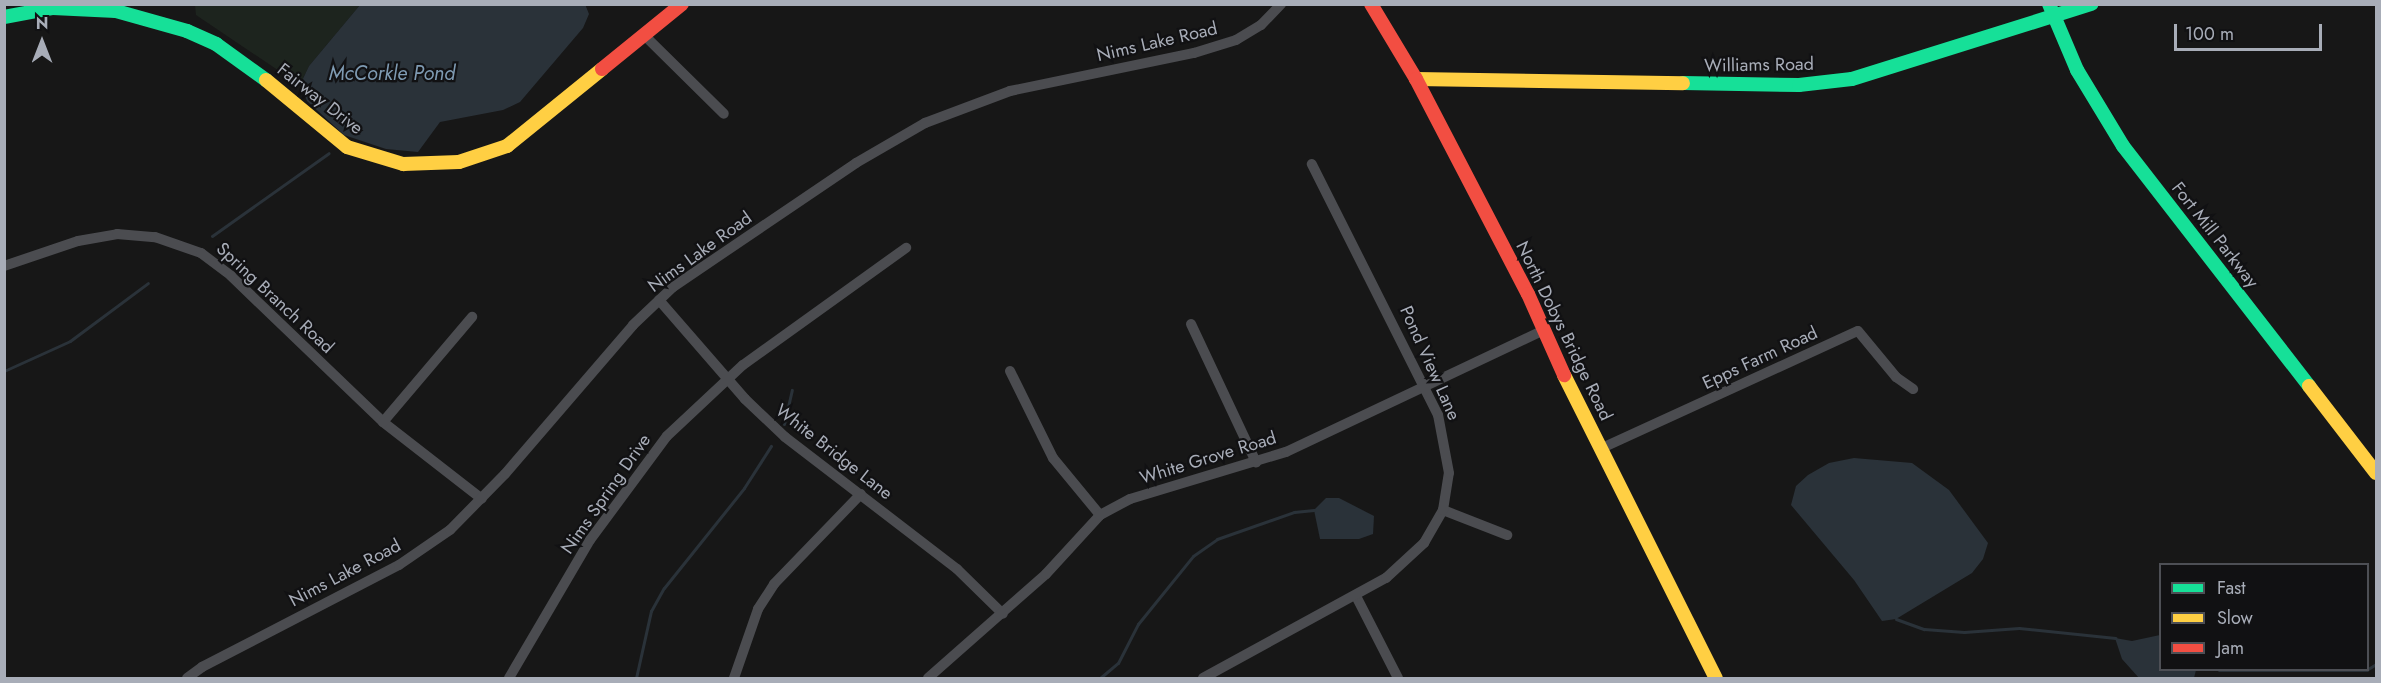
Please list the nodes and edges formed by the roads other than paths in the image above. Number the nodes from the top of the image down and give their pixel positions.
1 (682, 4) edge
2 (1281, 4) edge
3 (1371, 4) edge
4 (2049, 4) edge
5 (2092, 4) edge
6 (42, 7) edge
7 (4, 17) edge
8 (2054, 18) junction
9 (644, 35) junction
10 (1416, 79) junction
11 (724, 114) dead end
12 (1312, 164) dead end
13 (906, 248) dead end
14 (4, 266) edge
15 (659, 300) junction
16 (472, 317) dead end
17 (1191, 324) dead end
18 (1542, 331) junction
19 (1010, 371) dead end
20 (729, 379) junction
21 (1426, 386) junction
22 (1913, 389) dead end
23 (383, 422) junction
24 (1602, 448) junction
25 (1256, 462) junction
26 (2376, 473) edge
27 (861, 494) junction
28 (482, 499) junction
29 (1443, 510) junction
30 (1100, 515) junction
31 (1507, 535) dead end
32 (1356, 596) junction
33 (1003, 614) junction
34 (187, 678) edge
35 (509, 678) edge
36 (734, 678) edge
37 (928, 678) edge
38 (1203, 678) edge
39 (1398, 678) edge
40 (1716, 678) edge

1 - 9 street, Fairway Drive
2 - 15 street, Nims Lake Road
3 - 10 street, North Dobys Bridge Road
4 - 8 street, Fort Mill Parkway
5 - 8 street, Williams Road
6 - 7 street, Fairway Drive
6 - 9 street, Fairway Drive
8 - 10 street, Williams Road
8 - 26 street, Fort Mill Parkway
9 - 11 street
10 - 18 street, North Dobys Bridge Road
12 - 21 street, Pond View Lane
13 - 20 street, Nims Spring Drive
14 - 23 street, Spring Branch Road
15 - 20 street, White Bridge Lane
15 - 28 street, Nims Lake Road
16 - 23 street
17 - 25 street
18 - 21 street, White Grove Road
18 - 24 street, North Dobys Bridge Road
19 - 30 street
20 - 27 street, White Bridge Lane
20 - 35 street, Nims Spring Drive
21 - 25 street, White Grove Road
21 - 29 street, Pond View Lane
22 - 24 street, Epps Farm Road
23 - 28 street, Spring Branch Road
24 - 40 street, North Dobys Bridge Road
25 - 30 street, White Grove Road
27 - 33 street, White Bridge Lane
27 - 36 street
28 - 34 street, Nims Lake Road
29 - 31 street
29 - 32 street, Pond View Lane
30 - 33 street, White Grove Road
32 - 38 street, Pond View Lane
32 - 39 street
33 - 37 street, White Grove Road

